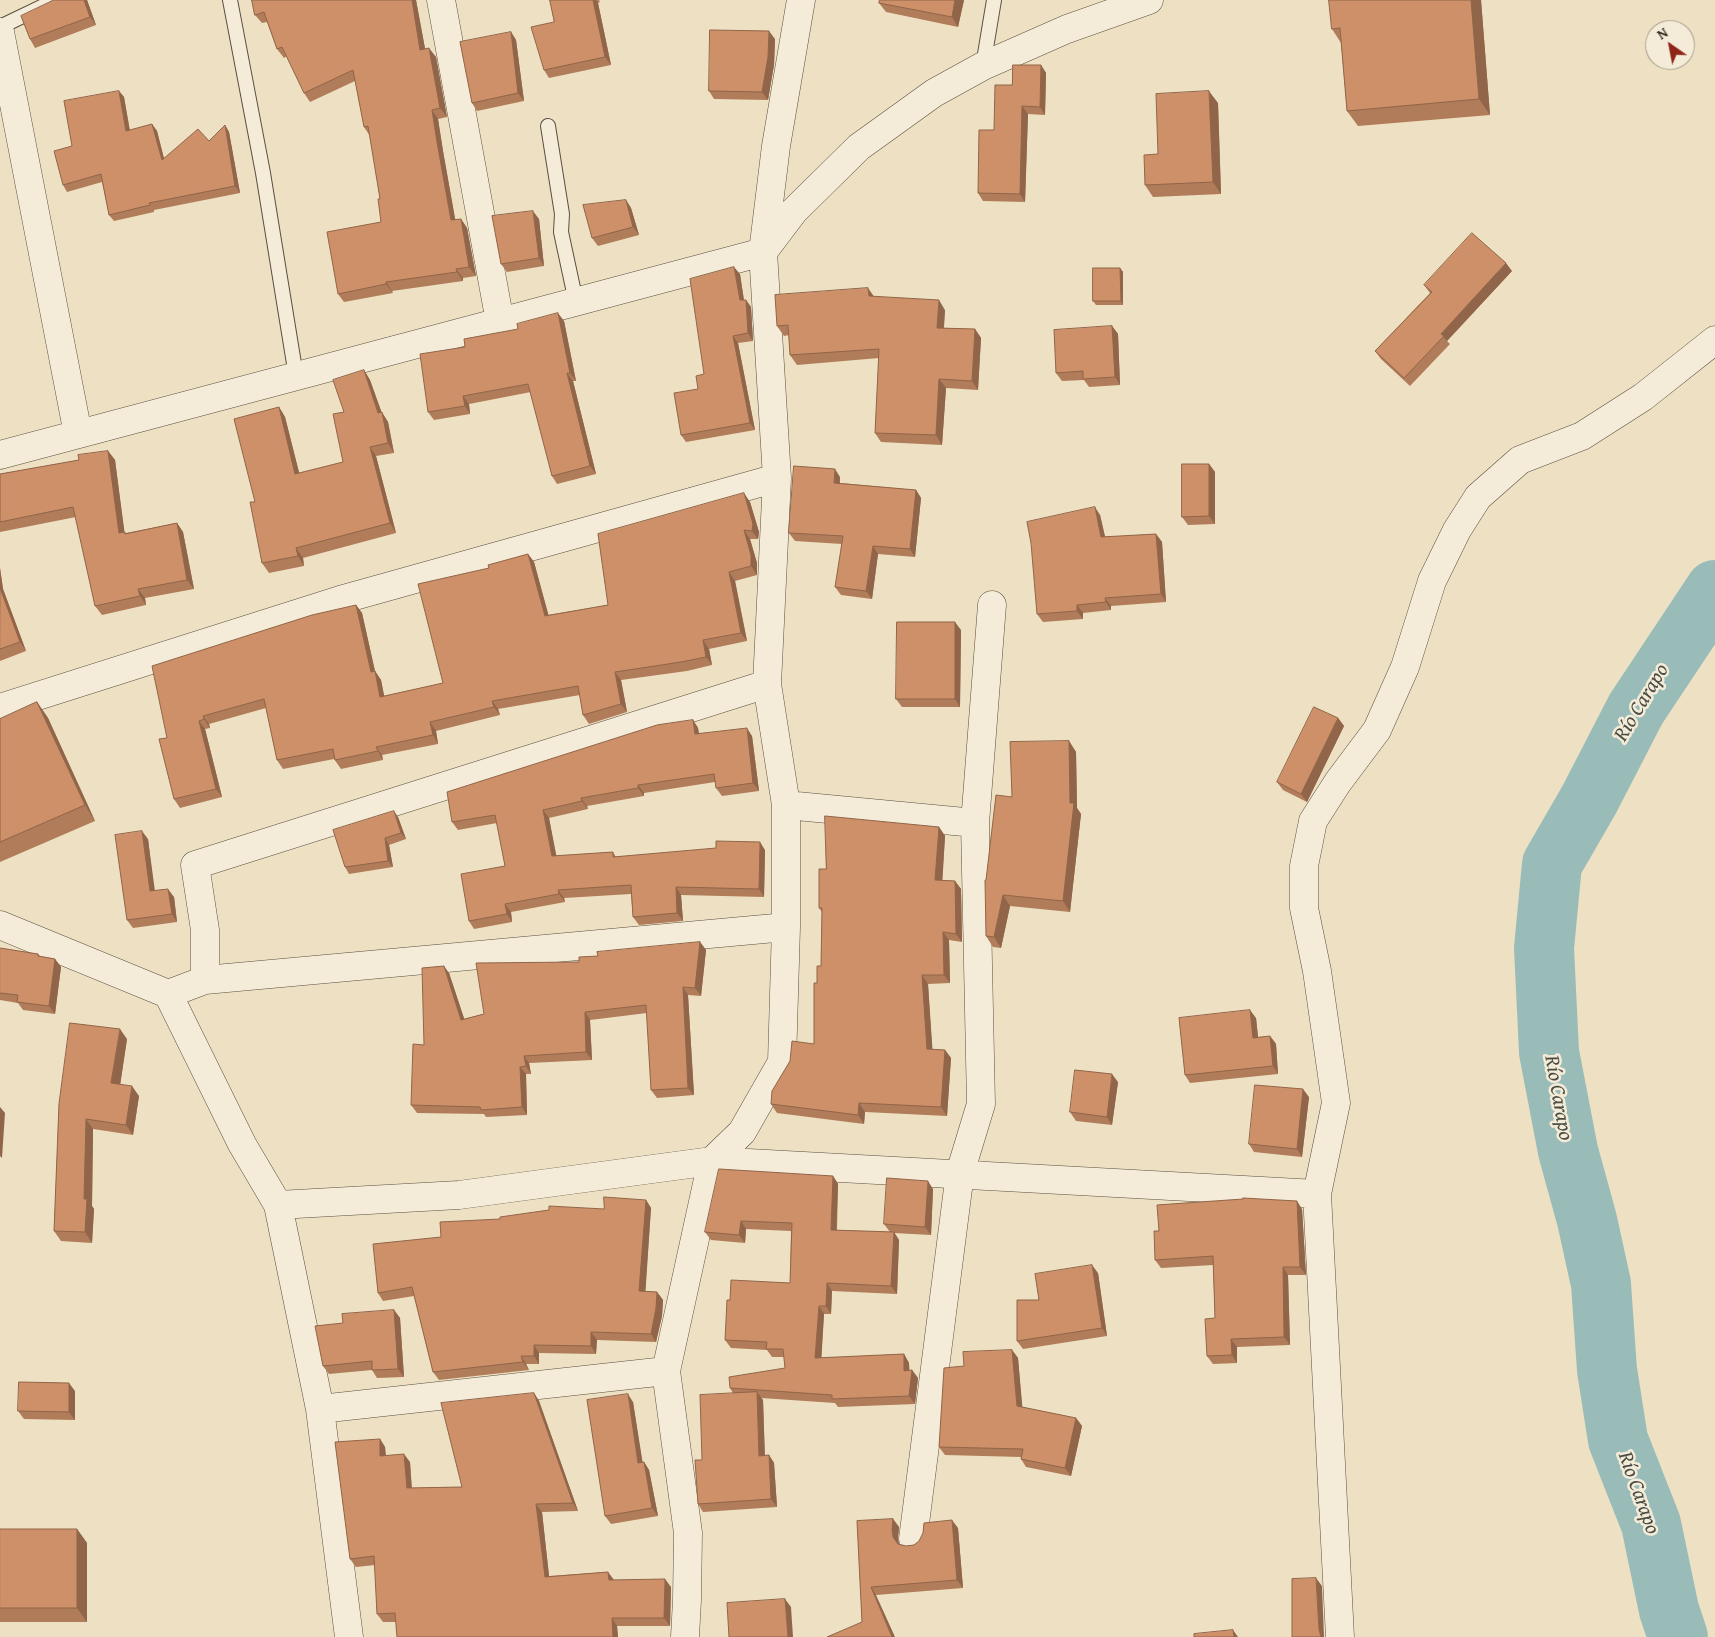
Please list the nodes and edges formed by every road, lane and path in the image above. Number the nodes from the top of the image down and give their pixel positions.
1 (56, 0) edge
2 (230, 0) edge
3 (442, 0) edge
4 (801, 0) edge
5 (994, 0) edge
6 (1149, 0) edge
7 (0, 27) edge
8 (0, 32) edge
9 (984, 66) junction
10 (548, 126) dead end
11 (763, 252) junction
12 (576, 302) junction
13 (500, 322) junction
14 (1715, 340) edge
15 (296, 376) junction
16 (78, 434) junction
17 (0, 455) edge
18 (777, 478) junction
19 (992, 605) dead end
20 (767, 684) junction
21 (0, 708) edge
22 (786, 805) junction
23 (975, 823) junction
24 (0, 925) edge
25 (786, 927) junction
26 (205, 980) junction
27 (168, 994) junction
28 (712, 1161) junction
29 (960, 1173) junction
30 (1317, 1194) junction
31 (278, 1205) junction
32 (666, 1371) junction
33 (320, 1409) junction
34 (913, 1539) dead end
35 (348, 1637) edge
36 (684, 1637) edge
37 (1340, 1637) edge

1 - 7 lane
2 - 15 lane
3 - 13 street
4 - 11 street
5 - 9 lane
6 - 9 street
8 - 16 street
9 - 11 street
10 - 12 lane
11 - 12 street
11 - 18 street
12 - 13 street
13 - 15 street
14 - 30 street
15 - 16 street
16 - 17 street
18 - 20 street
18 - 21 street
19 - 23 street
20 - 22 street
20 - 26 street
22 - 23 street
22 - 25 street
23 - 29 street
24 - 27 street
25 - 26 street
25 - 28 street
26 - 27 street
27 - 31 street
28 - 29 street
28 - 31 street
28 - 32 street
29 - 30 street
29 - 34 street
30 - 37 street
31 - 33 street
32 - 33 street
32 - 36 street
33 - 35 street

